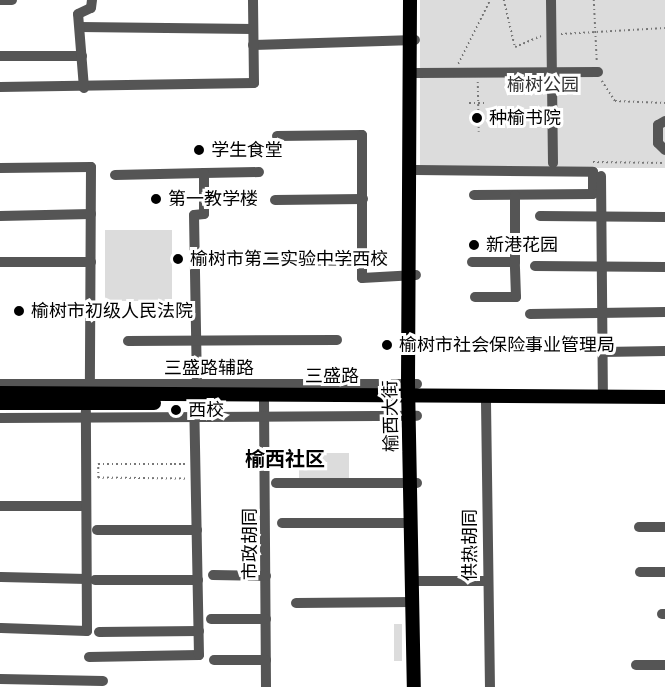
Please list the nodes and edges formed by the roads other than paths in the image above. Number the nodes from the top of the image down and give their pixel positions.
1 (0, 0) edge
2 (12, 0) edge
3 (92, 0) edge
4 (253, 0) edge
5 (410, 0) edge
6 (416, 0) edge
7 (551, 0) edge
8 (80, 27) junction
9 (253, 29) junction
10 (412, 40) junction
11 (253, 45) junction
12 (0, 56) edge
13 (82, 56) junction
14 (552, 72) junction
15 (598, 72) road end
16 (416, 73) junction
17 (0, 87) edge
18 (84, 88) junction
19 (665, 121) edge
20 (277, 136) dead end
21 (665, 150) edge
22 (553, 163) dead end
23 (0, 168) edge
24 (416, 170) junction
25 (259, 172) dead end
26 (204, 173) junction
27 (115, 175) dead end
28 (601, 176) dead end
29 (474, 195) dead end
30 (515, 195) junction
31 (363, 199) junction
32 (275, 200) dead end
33 (91, 214) junction
34 (602, 215) junction
35 (0, 216) edge
36 (540, 216) dead end
37 (665, 217) edge
38 (272, 260) dead end
39 (362, 261) junction
40 (0, 262) edge
41 (91, 262) junction
42 (472, 262) dead end
43 (515, 262) junction
44 (535, 266) dead end
45 (602, 267) junction
46 (665, 267) edge
47 (413, 275) junction
48 (475, 297) dead end
49 (602, 312) junction
50 (665, 312) edge
51 (530, 314) dead end
52 (337, 340) dead end
53 (128, 341) dead end
54 (195, 342) junction
55 (665, 351) edge
56 (602, 352) junction
57 (0, 384) edge
58 (197, 384) junction
59 (0, 393) edge
60 (413, 394) junction
61 (603, 396) junction
62 (665, 397) edge
63 (88, 400) junction
64 (264, 401) junction
65 (194, 402) junction
66 (486, 402) junction
67 (0, 403) edge
68 (665, 403) edge
69 (413, 416) junction
70 (196, 417) junction
71 (265, 417) junction
72 (0, 418) edge
73 (276, 483) dead end
74 (414, 483) junction
75 (0, 506) edge
76 (86, 506) junction
77 (282, 523) dead end
78 (411, 523) junction
79 (639, 527) dead end
80 (665, 527) edge
81 (97, 530) dead end
82 (197, 530) junction
83 (640, 572) dead end
84 (665, 572) edge
85 (213, 575) dead end
86 (266, 576) junction
87 (1, 577) edge
88 (91, 579) junction
89 (198, 580) junction
90 (418, 581) junction
91 (486, 581) junction
92 (413, 602) junction
93 (296, 603) dead end
94 (212, 619) dead end
95 (266, 619) junction
96 (1, 628) edge
97 (199, 631) junction
98 (99, 632) dead end
99 (89, 657) dead end
100 (214, 660) dead end
101 (266, 660) junction
102 (636, 665) dead end
103 (665, 665) edge
104 (0, 679) edge
105 (103, 681) dead end
106 (266, 687) edge
107 (416, 687) edge
108 (490, 687) edge

1 - 2 street
3 - 8 street
4 - 9 street
5 - 10 main road, 榆西大街
6 - 10 main road, 榆西大街
7 - 14 street
8 - 9 street
8 - 13 street
9 - 11 street
10 - 11 street
10 - 16 main road, 榆西大街
10 - 47 main road, 榆西大街
11 - 18 street
12 - 13 street
13 - 18 street
14 - 15 street
14 - 16 street
14 - 22 street
16 - 24 main road, 榆西大街
17 - 18 street
19 - 21 street
20 - 31 street
23 - 33 street
24 - 30 street
24 - 47 main road, 榆西大街
25 - 26 street
26 - 27 street
26 - 54 street
28 - 34 street
29 - 30 street
30 - 43 street
31 - 32 street
31 - 39 street
33 - 35 street
33 - 41 street
34 - 36 street
34 - 37 street
34 - 45 street
38 - 39 street
39 - 47 street
40 - 41 street
41 - 63 street
42 - 43 street
43 - 48 street
44 - 45 street
45 - 46 street
45 - 49 street
47 - 60 main road, 榆西大街
49 - 50 street
49 - 51 street
49 - 56 street
52 - 54 street
53 - 54 street
54 - 58 street
55 - 56 street
56 - 61 street
57 - 63 street, 三盛路辅路
58 - 60 street, 三盛路辅路
58 - 63 street, 三盛路辅路
59 - 63 main road, 三盛路
60 - 61 main road, 三盛路
60 - 63 main road, 三盛路
60 - 64 main road, 三盛路
60 - 66 main road, 三盛路
60 - 69 main road, 榆西大街
61 - 62 main road, 三盛路
63 - 65 main road, 三盛路
63 - 67 main road, 三盛路
63 - 70 street, 三盛路辅路
63 - 72 street, 三盛路辅路
63 - 76 street
64 - 65 main road, 三盛路
64 - 71 street, 市政胡同
65 - 70 street
66 - 68 main road, 三盛路
66 - 91 street, 供热胡同
69 - 71 street, 三盛路辅路
69 - 74 main road, 榆西大街
70 - 71 street, 三盛路辅路
70 - 82 street
71 - 86 street, 市政胡同
73 - 74 street
74 - 78 main road, 榆西大街
74 - 90 main road, 榆西大街
75 - 76 street
76 - 88 street
77 - 78 street
78 - 92 main road, 榆西大街
79 - 80 street
81 - 82 street
82 - 89 street
83 - 84 street
85 - 86 street
86 - 95 street, 市政胡同
87 - 88 street
88 - 89 street
88 - 96 street
89 - 97 street
90 - 91 street
90 - 107 main road, 榆西大街
91 - 108 street, 供热胡同
92 - 93 street
92 - 107 main road, 榆西大街
94 - 95 street
95 - 101 street, 市政胡同
97 - 98 street
97 - 99 street
100 - 101 street
101 - 106 street, 市政胡同
102 - 103 street
104 - 105 street

